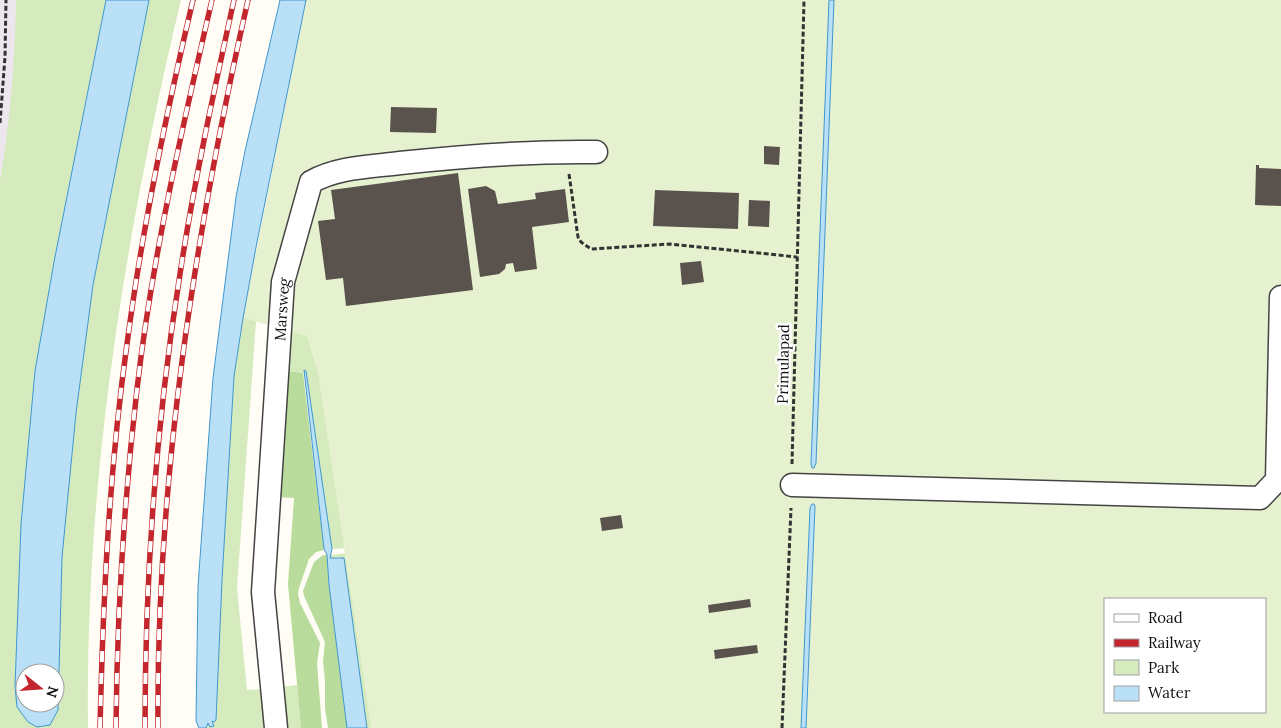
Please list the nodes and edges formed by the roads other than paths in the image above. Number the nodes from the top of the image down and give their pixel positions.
1 (596, 152) dead end
2 (1281, 297) edge
3 (1279, 480) edge
4 (792, 485) road end
5 (276, 728) edge

1 - 5 street, Marsweg
2 - 3 street
3 - 4 street

